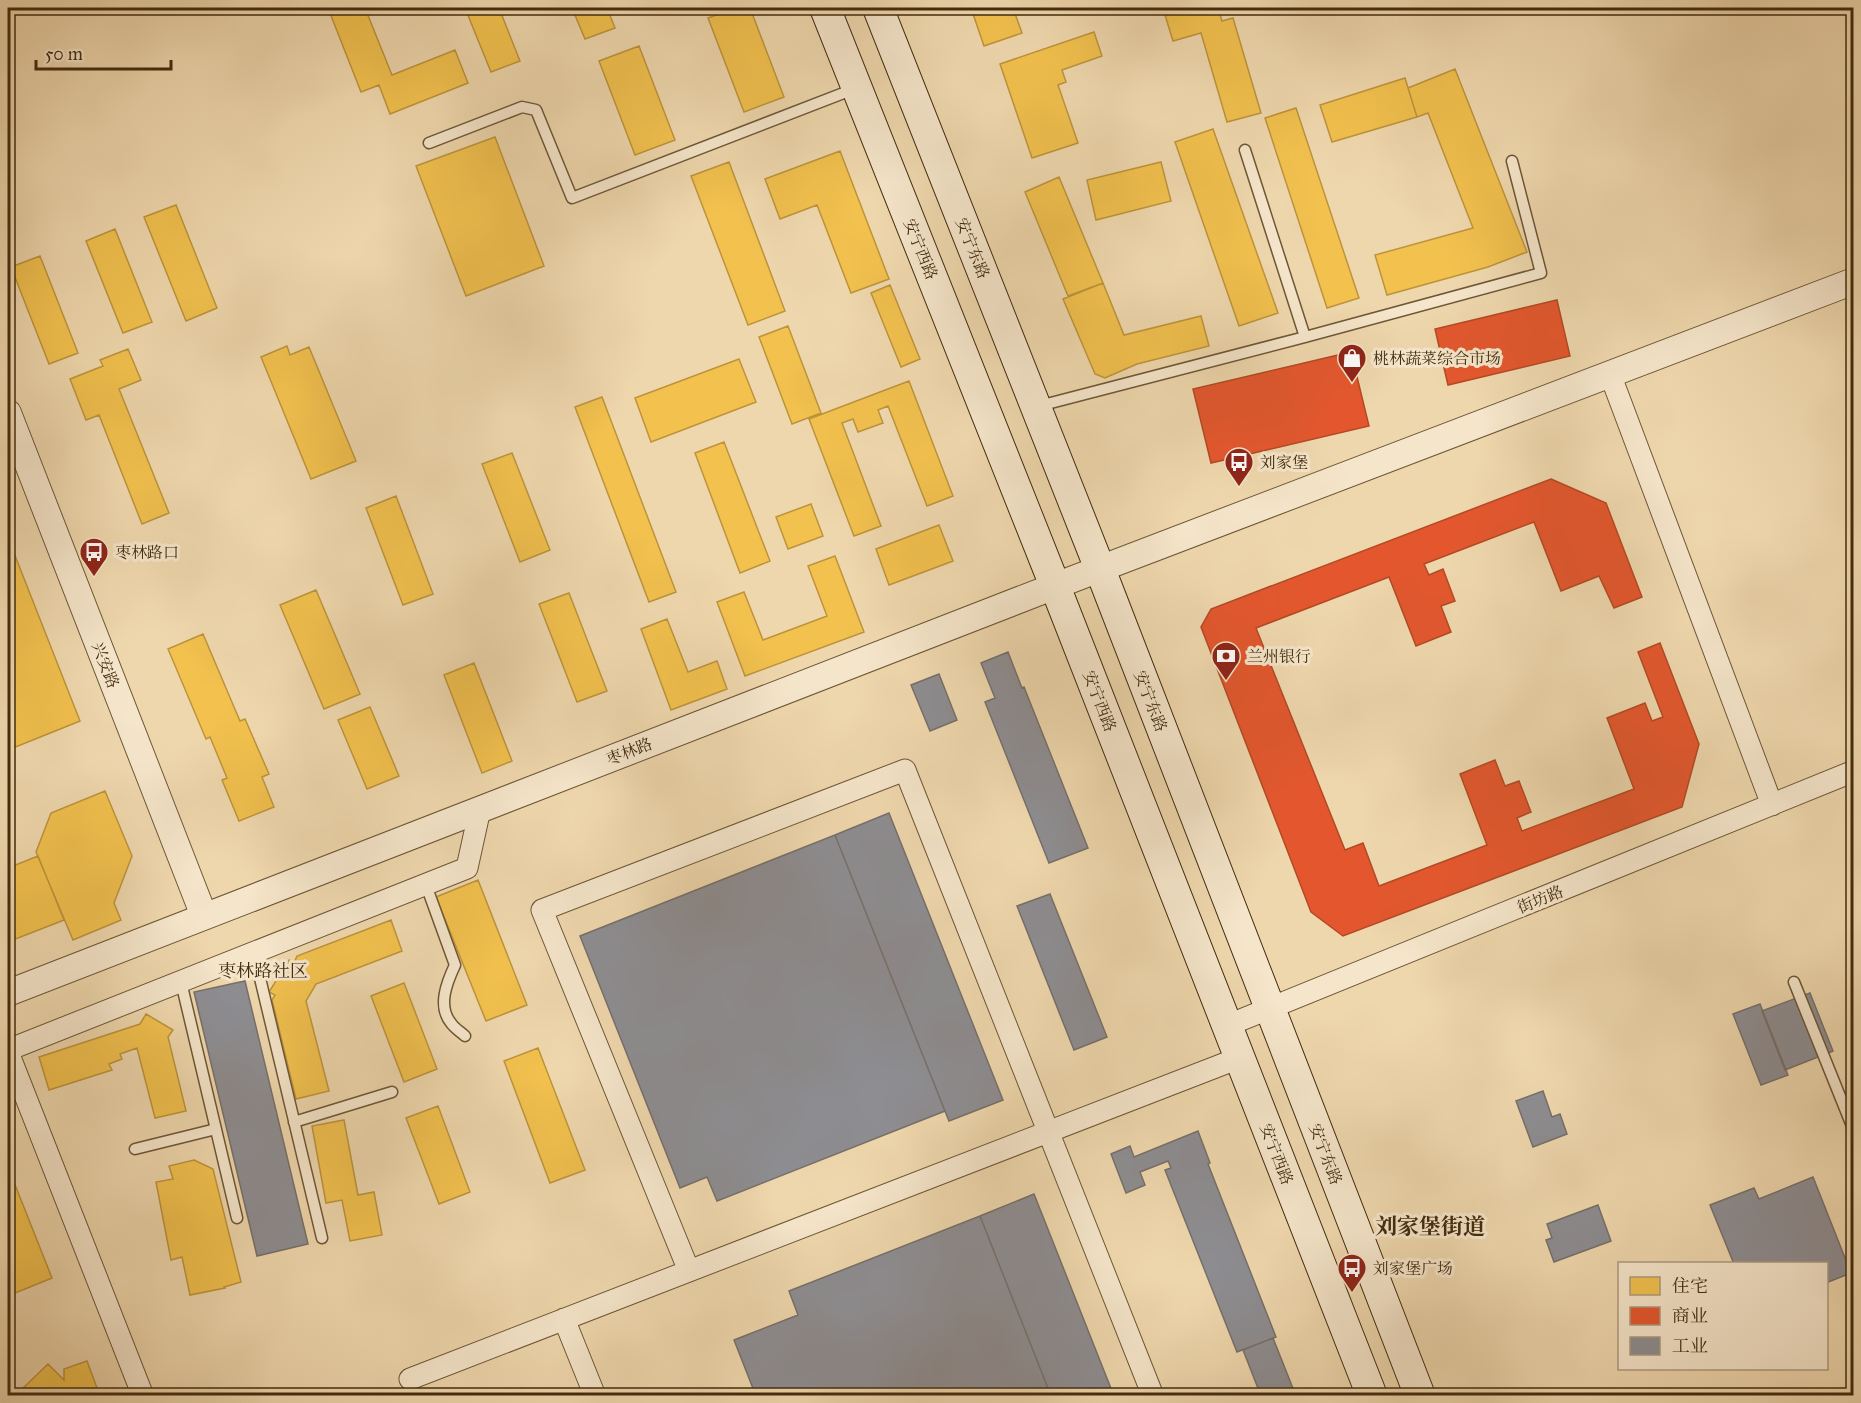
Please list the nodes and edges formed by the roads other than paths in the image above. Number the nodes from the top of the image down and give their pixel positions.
1 (825, 8) edge
2 (878, 8) edge
3 (857, 88) junction
4 (429, 143) dead end
5 (1245, 150) dead end
6 (1512, 161) dead end
7 (1854, 281) edge
8 (1305, 337) junction
9 (1610, 374) junction
10 (1036, 406) junction
11 (8, 412) edge
12 (1100, 569) junction
13 (1055, 586) junction
14 (1854, 771) edge
15 (1772, 805) junction
16 (480, 809) junction
17 (426, 885) junction
18 (204, 916) junction
19 (254, 953) junction
20 (181, 982) junction
21 (1794, 982) dead end
22 (8, 993) edge
23 (1269, 1009) junction
24 (1226, 1026) junction
25 (465, 1036) dead end
26 (8, 1051) edge
27 (1239, 1058) junction
28 (392, 1092) dead end
29 (294, 1122) junction
30 (216, 1129) junction
31 (1048, 1131) junction
32 (1854, 1131) edge
33 (135, 1149) dead end
34 (237, 1218) dead end
35 (322, 1238) dead end
36 (689, 1271) junction
37 (564, 1319) junction
38 (410, 1378) dead end
39 (143, 1395) edge
40 (595, 1395) edge
41 (1153, 1395) edge
42 (1372, 1395) edge
43 (1420, 1395) edge

1 - 3 main road, 安宁西路
2 - 10 main road, 安宁东路
3 - 4 lane
3 - 13 main road, 安宁西路
5 - 8 lane
6 - 8 lane
7 - 9 street, 枣林路
8 - 10 lane
9 - 12 street, 枣林路
9 - 15 street
10 - 12 main road, 安宁东路
11 - 18 street, 兴安路
12 - 13 street, 枣林路
12 - 23 main road, 安宁东路
13 - 16 street, 枣林路
13 - 24 main road, 安宁西路
14 - 15 street, 街坊路
15 - 23 street, 街坊路
16 - 17 street
16 - 18 street, 枣林路
17 - 19 street
17 - 25 lane
18 - 22 street, 枣林路
19 - 20 street
19 - 29 lane
20 - 26 street
20 - 30 lane
21 - 32 lane
23 - 24 street, 街坊路
23 - 43 main road, 安宁东路
24 - 27 main road, 安宁西路
26 - 39 street
27 - 31 street
27 - 42 main road, 安宁西路
28 - 29 lane
29 - 35 lane
30 - 33 lane
30 - 34 lane
31 - 36 street
31 - 36 street
31 - 41 street
36 - 37 street
37 - 38 street
37 - 40 street

